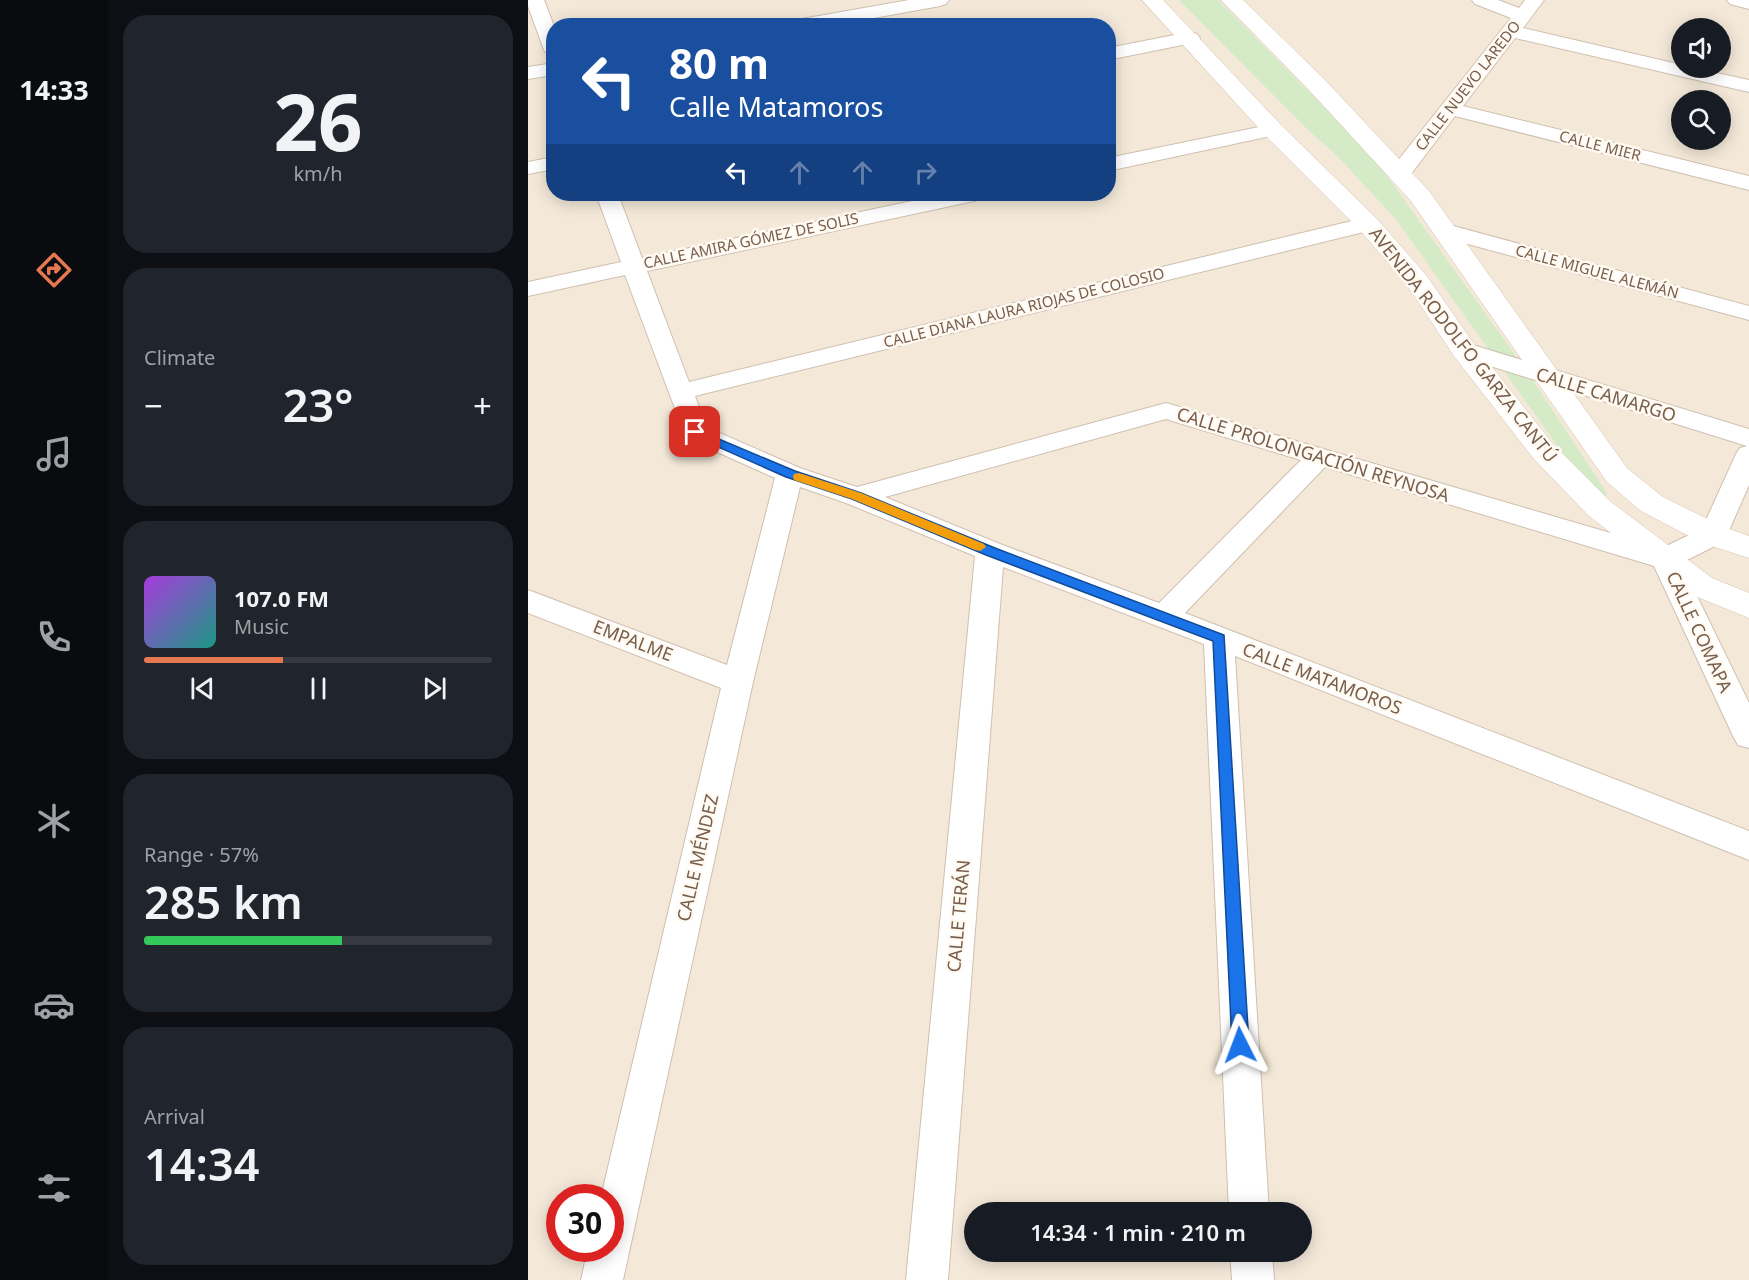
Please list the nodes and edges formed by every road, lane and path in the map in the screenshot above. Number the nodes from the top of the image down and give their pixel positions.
1 (535, 0) edge
2 (940, 0) edge
3 (1152, 0) edge
4 (1231, 0) edge
5 (1481, 0) edge
6 (1736, 0) edge
7 (1749, 3) edge
8 (1523, 16) edge
9 (840, 18) edge
10 (546, 29) edge
11 (1190, 38) junction
12 (1116, 52) edge
13 (546, 70) edge
14 (528, 73) edge
15 (1749, 86) edge
16 (1450, 109) junction
17 (1273, 130) junction
18 (1116, 163) edge
19 (546, 165) edge
20 (528, 168) edge
21 (1400, 173) junction
22 (1749, 183) edge
23 (610, 201) edge
24 (940, 201) edge
25 (1368, 224) junction
26 (1446, 231) junction
27 (633, 265) junction
28 (528, 290) edge
29 (1749, 313) edge
30 (1464, 350) junction
31 (1547, 376) junction
32 (680, 392) junction
33 (1749, 438) edge
34 (1749, 454) edge
35 (1320, 457) junction
36 (790, 474) junction
37 (856, 496) junction
38 (1713, 535) junction
39 (1749, 547) edge
40 (990, 551) junction
41 (1665, 559) junction
42 (528, 601) edge
43 (1749, 606) edge
44 (1164, 615) junction
45 (1219, 638) junction
46 (738, 682) junction
47 (1749, 736) edge
48 (1749, 846) edge
49 (624, 1184) edge
50 (1248, 1202) edge
51 (606, 1262) edge
52 (1251, 1262) edge
53 (602, 1280) edge
54 (927, 1280) edge
55 (1252, 1280) edge

1 - 10 street
2 - 9 street
3 - 11 main road, AVENIDA RODOLFO GARZA CANTÚ
4 - 21 main road
5 - 8 street
6 - 7 street
8 - 15 street
8 - 16 street, CALLE NUEVO LAREDO
11 - 12 street
11 - 17 main road, AVENIDA RODOLFO GARZA CANTÚ
13 - 14 street
16 - 21 street, CALLE NUEVO LAREDO
16 - 22 street, CALLE MIER
17 - 18 street
17 - 25 main road, AVENIDA RODOLFO GARZA CANTÚ
19 - 20 street
21 - 26 main road
23 - 27 street
24 - 27 street, CALLE AMIRA GÓMEZ DE SOLIS
25 - 30 main road, AVENIDA RODOLFO GARZA CANTÚ
25 - 32 street, CALLE DIANA LAURA RIOJAS DE COLOSIO
26 - 29 street, CALLE MIGUEL ALEMÁN
26 - 31 main road
27 - 28 street, CALLE AMIRA GÓMEZ DE SOLIS
27 - 32 street
30 - 31 street, CALLE CAMARGO
30 - 41 main road, AVENIDA RODOLFO GARZA CANTÚ
31 - 33 street, CALLE CAMARGO
31 - 38 main road
32 - 36 street, CALLE MATAMOROS
34 - 38 street
35 - 37 street, CALLE PROLONGACIÓN REYNOSA
35 - 41 street, CALLE PROLONGACIÓN REYNOSA
35 - 44 street
36 - 37 street, CALLE MATAMOROS
36 - 46 street, CALLE MÉNDEZ
37 - 40 street, CALLE MATAMOROS
38 - 39 main road
38 - 41 street
40 - 44 street, CALLE MATAMOROS
40 - 54 street, CALLE TERÁN
41 - 43 main road, AVENIDA RODOLFO GARZA CANTÚ
41 - 47 street, CALLE COMAPA
42 - 46 street, EMPALME
44 - 45 street, CALLE MATAMOROS
45 - 48 street, CALLE MATAMOROS
45 - 50 street
46 - 49 street, CALLE MÉNDEZ
51 - 53 street, CALLE MÉNDEZ
52 - 55 street

